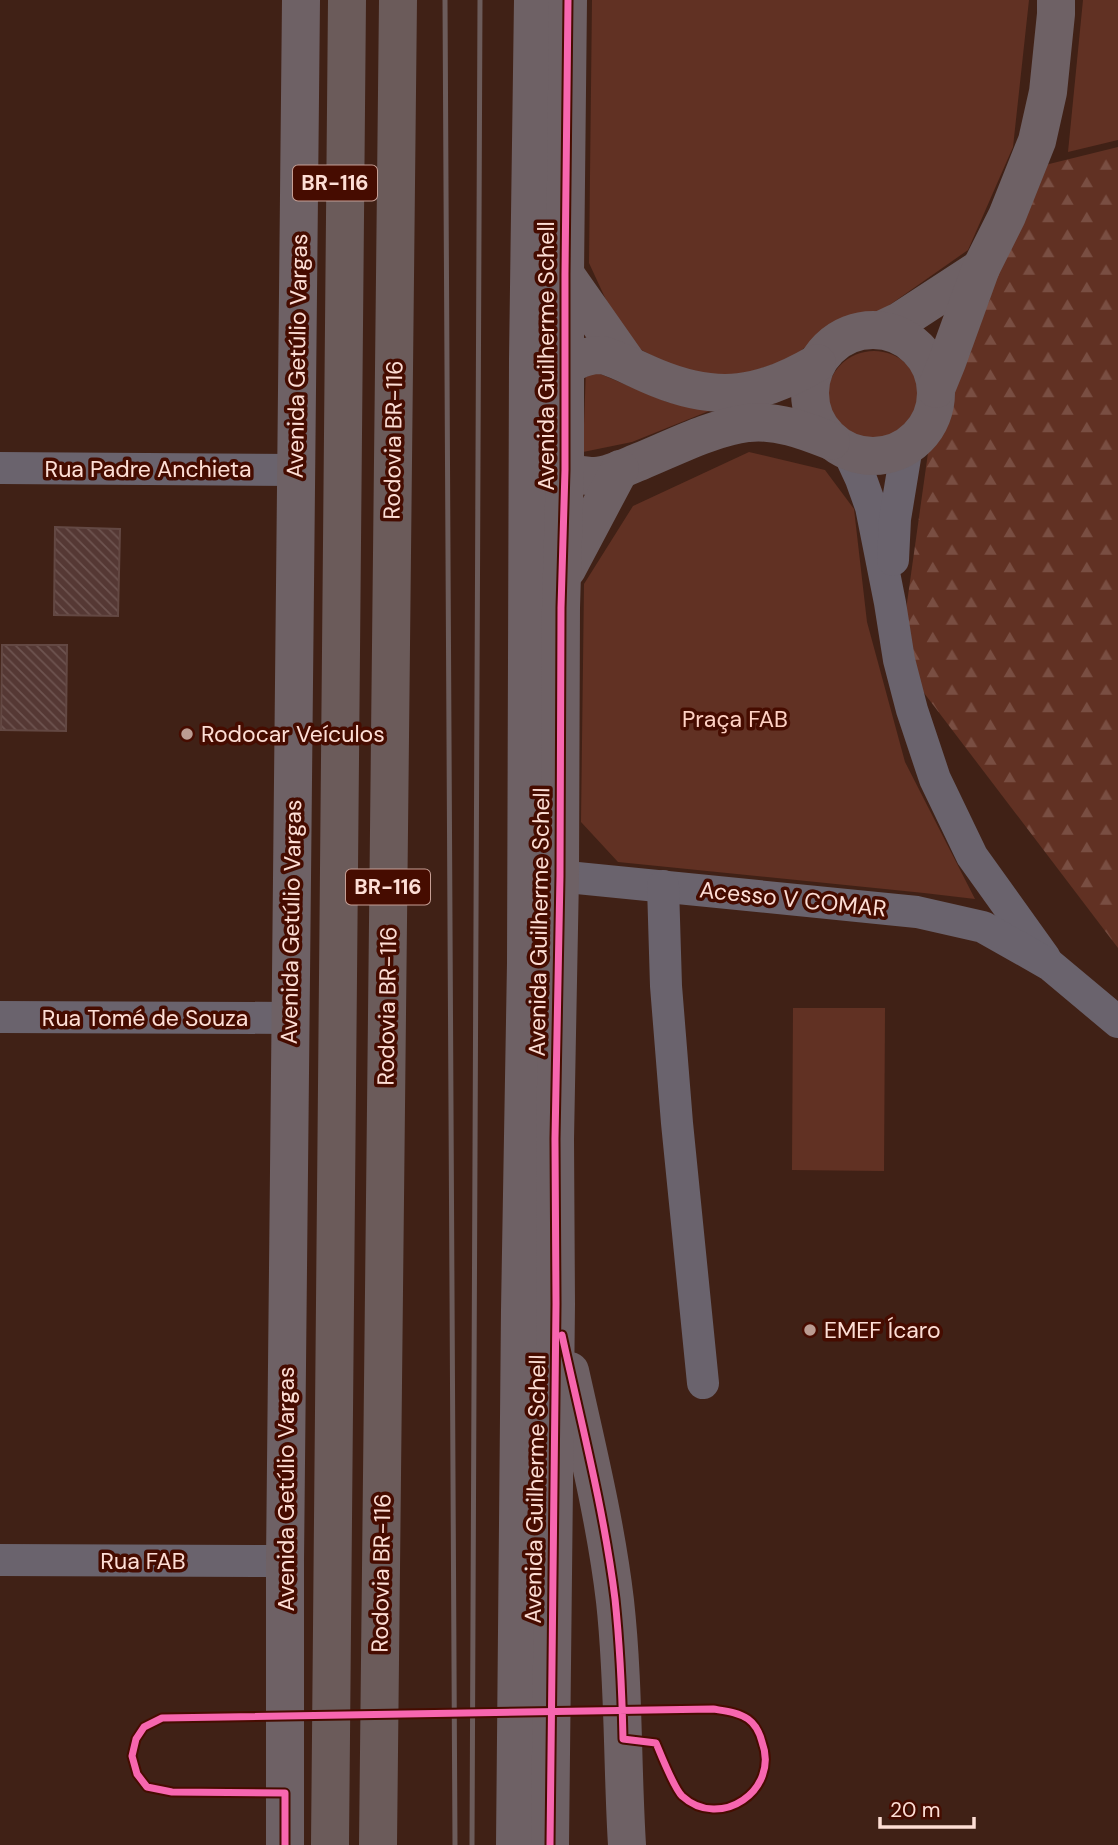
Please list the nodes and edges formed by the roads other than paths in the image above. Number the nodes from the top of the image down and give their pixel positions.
1 (301, 0) edge
2 (325, 0) edge
3 (347, 0) edge
4 (398, 0) edge
5 (533, 0) edge
6 (568, 0) edge
7 (1055, 0) edge
8 (981, 268) junction
9 (565, 274) junction
10 (881, 330) junction
11 (817, 363) junction
12 (628, 364) junction
13 (344, 366) junction
14 (565, 367) junction
15 (936, 389) junction
16 (528, 420) junction
17 (840, 446) junction
18 (907, 446) junction
19 (0, 468) edge
20 (620, 469) junction
21 (296, 470) junction
22 (565, 470) junction
23 (564, 575) junction
24 (890, 603) junction
25 (543, 874) junction
26 (663, 886) junction
27 (1050, 965) junction
28 (0, 1017) edge
29 (290, 1018) junction
30 (1118, 1022) edge
31 (556, 1304) junction
32 (703, 1383) dead end
33 (0, 1560) edge
34 (285, 1561) junction
35 (379, 1773) junction
36 (285, 1845) edge
37 (330, 1845) edge
38 (378, 1845) edge
39 (386, 1845) edge
40 (515, 1845) edge
41 (551, 1845) edge
42 (627, 1845) edge

1 - 21 main road, Avenida Getúlio Vargas
2 - 13 highway, BR-116
3 - 13 highway, BR-116
4 - 35 highway, Rodovia BR-116 / BR-116
5 - 16 main road, Avenida Guilherme Schell
6 - 9 main road, Avenida Guilherme Schell
7 - 8 main road
8 - 10 main road
8 - 15 main road
9 - 12 main road
9 - 14 main road, Avenida Guilherme Schell
10 - 11 main road
10 - 15 main road
11 - 12 main road
11 - 17 main road
12 - 14 main road
13 - 37 highway, BR-116
14 - 16 main road
14 - 22 main road, Avenida Guilherme Schell
15 - 18 main road
16 - 22 main road
16 - 25 main road, Avenida Guilherme Schell
17 - 18 main road
17 - 20 main road
17 - 24 street, Acesso V COMAR
18 - 24 street, Acesso V COMAR
19 - 21 street, Rua Padre Anchieta
20 - 22 main road
20 - 23 main road
21 - 29 main road, Avenida Getúlio Vargas
22 - 23 main road, Avenida Guilherme Schell
23 - 25 main road, Avenida Guilherme Schell
24 - 27 street, Acesso V COMAR
25 - 26 street, Acesso V COMAR
25 - 31 main road, Avenida Guilherme Schell
25 - 40 main road, Avenida Guilherme Schell
26 - 27 street, Acesso V COMAR
26 - 32 street
27 - 30 street, Acesso V COMAR
28 - 29 street, Rua Tomé de Souza
29 - 34 main road, Avenida Getúlio Vargas
31 - 41 main road, Avenida Guilherme Schell
31 - 42 main road
33 - 34 street, Rua FAB
34 - 36 main road, Avenida Getúlio Vargas
35 - 38 highway, Rodovia BR-116 / BR-116
35 - 39 main road

